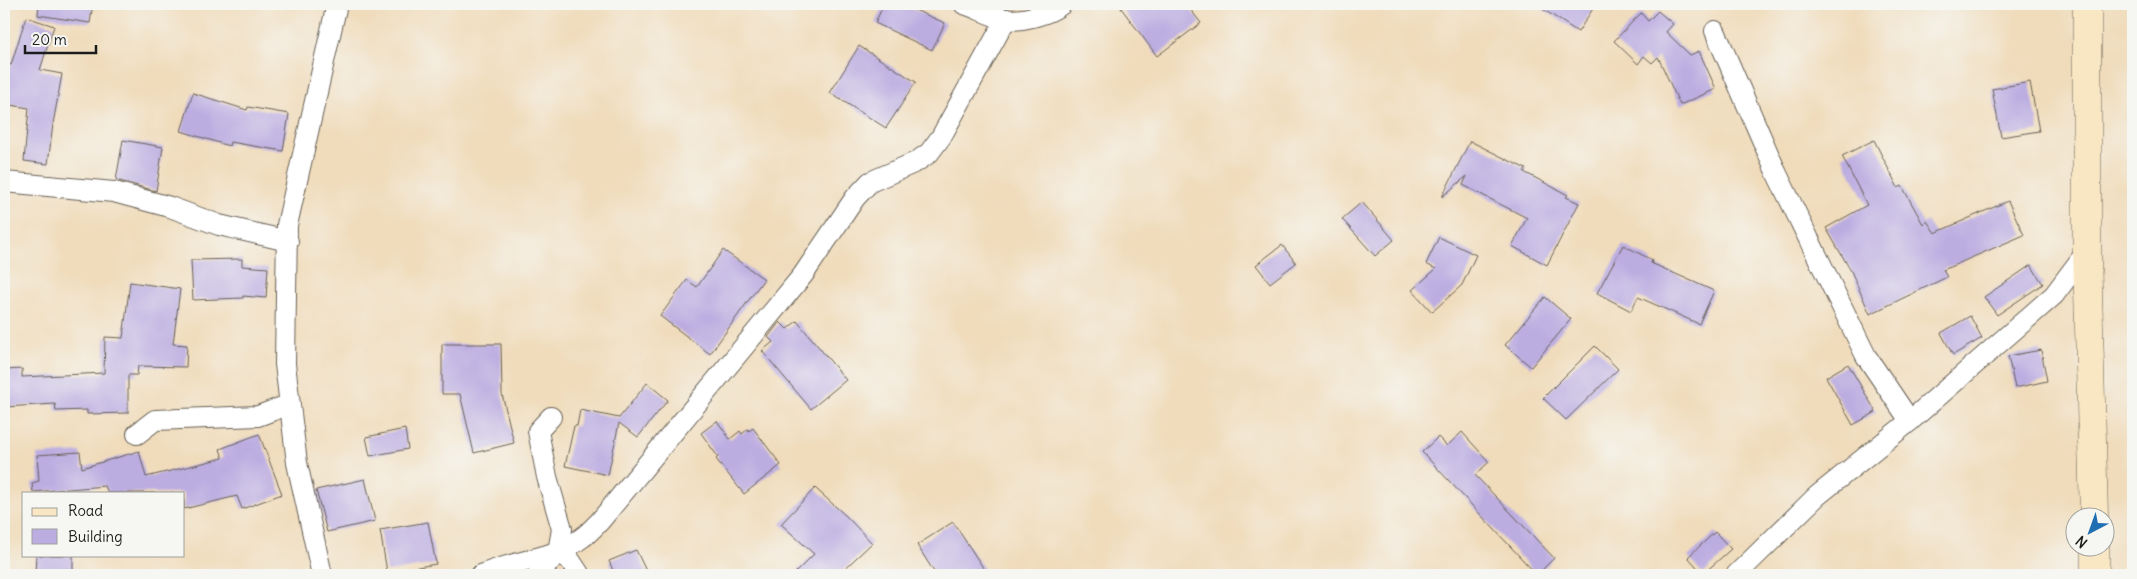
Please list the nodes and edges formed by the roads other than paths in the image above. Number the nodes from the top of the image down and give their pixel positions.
1 (337, 4) edge
2 (964, 4) edge
3 (1062, 4) edge
4 (2086, 4) edge
5 (1006, 19) junction
6 (1715, 31) dead end
7 (4, 182) edge
8 (288, 241) junction
9 (2087, 252) junction
10 (2054, 295) junction
11 (2089, 296) junction
12 (290, 404) junction
13 (550, 417) dead end
14 (1910, 421) junction
15 (137, 434) dead end
16 (2094, 506) edge
17 (558, 552) junction
18 (2095, 556) edge
19 (322, 575) edge
20 (482, 575) edge
21 (538, 575) edge
22 (580, 575) edge
23 (1736, 575) edge
24 (2095, 575) edge

1 - 8 street
2 - 5 street
3 - 5 street
4 - 9 main road
5 - 17 street
6 - 14 street
7 - 8 street
8 - 12 street
9 - 10 street
9 - 11 main road
10 - 11 street
10 - 14 street
11 - 16 main road
12 - 15 street
12 - 19 street
13 - 17 street
14 - 23 street
17 - 20 street
17 - 21 street
17 - 22 street
18 - 24 main road

